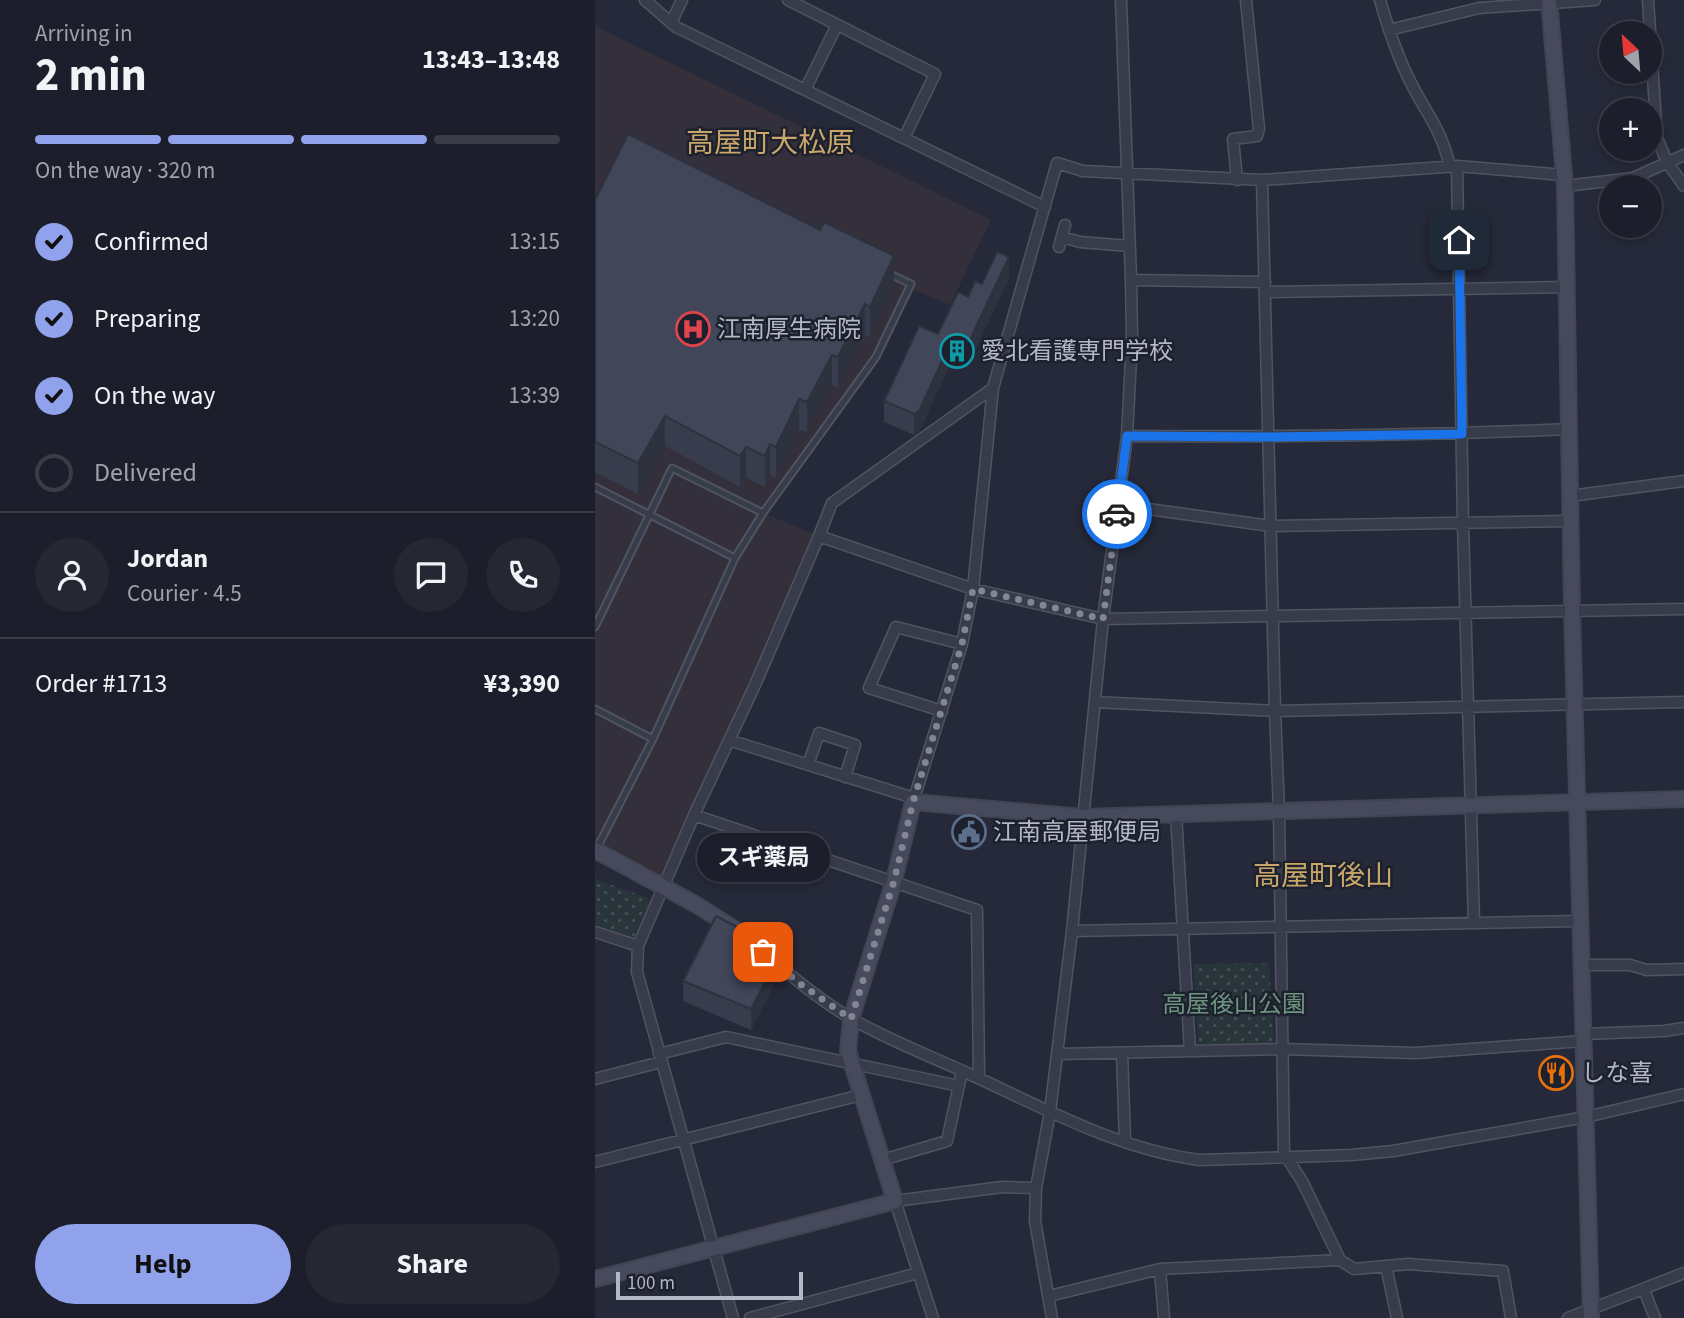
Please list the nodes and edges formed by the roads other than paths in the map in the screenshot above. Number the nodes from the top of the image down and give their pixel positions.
1 (646, 0) edge
2 (682, 0) edge
3 (788, 0) edge
4 (1121, 0) edge
5 (1246, 0) edge
6 (1380, 0) edge
7 (1595, 0) edge
8 (1648, 0) edge
9 (1549, 2) edge
10 (1477, 4) edge
11 (671, 23) junction
12 (837, 25) junction
13 (1389, 30) junction
14 (804, 90) junction
15 (904, 138) junction
16 (1684, 155) edge
17 (1667, 162) junction
18 (1453, 166) junction
19 (1127, 173) junction
20 (1237, 180) junction
21 (1262, 180) junction
22 (1565, 181) junction
23 (1684, 186) edge
24 (1045, 208) junction
25 (1065, 226) dead end
26 (1130, 247) junction
27 (886, 272) edge
28 (1131, 280) junction
29 (1265, 287) junction
30 (1567, 287) junction
31 (1460, 288) junction
32 (993, 388) junction
33 (1569, 429) junction
34 (1462, 434) junction
35 (1127, 436) junction
36 (1269, 437) junction
37 (1684, 481) edge
38 (595, 487) edge
39 (1570, 496) junction
40 (1119, 505) junction
41 (763, 513) junction
42 (648, 514) junction
43 (1570, 521) junction
44 (1463, 523) junction
45 (1271, 526) junction
46 (820, 536) junction
47 (735, 558) junction
48 (973, 589) junction
49 (1571, 609) junction
50 (1684, 609) edge
51 (1465, 613) junction
52 (1273, 617) junction
53 (1103, 619) junction
54 (595, 627) edge
55 (962, 644) junction
56 (1095, 702) junction
57 (1684, 702) edge
58 (1574, 705) junction
59 (1469, 707) junction
60 (595, 709) edge
61 (942, 711) junction
62 (1275, 711) junction
63 (653, 739) junction
64 (729, 740) junction
65 (808, 765) junction
66 (845, 777) junction
67 (1684, 799) edge
68 (914, 800) junction
69 (1577, 802) junction
70 (1470, 806) junction
71 (1279, 811) junction
72 (1176, 814) junction
73 (694, 815) junction
74 (1082, 817) junction
75 (596, 850) edge
76 (894, 881) junction
77 (664, 887) junction
78 (1580, 920) junction
79 (1474, 922) junction
80 (1281, 926) junction
81 (1184, 928) junction
82 (1072, 931) junction
83 (595, 932) edge
84 (746, 936) joint
85 (638, 946) junction
86 (1581, 965) junction
87 (1684, 969) edge
88 (851, 1019) junction
89 (1684, 1028) edge
90 (1583, 1038) junction
91 (1282, 1049) junction
92 (1190, 1051) junction
93 (1122, 1053) junction
94 (1057, 1054) junction
95 (660, 1058) junction
96 (850, 1063) junction
97 (962, 1071) junction
98 (979, 1078) junction
99 (595, 1079) edge
100 (959, 1086) junction
101 (861, 1095) junction
102 (1684, 1095) edge
103 (1050, 1112) junction
104 (1586, 1117) junction
105 (683, 1141) junction
106 (1125, 1141) junction
107 (1285, 1156) junction
108 (882, 1160) junction
109 (595, 1162) edge
110 (1036, 1188) junction
111 (895, 1200) junction
112 (714, 1248) junction
113 (1340, 1260) junction
114 (1386, 1266) junction
115 (1160, 1269) junction
116 (918, 1273) junction
117 (1684, 1273) edge
118 (595, 1279) edge
119 (1644, 1290) junction
120 (1049, 1296) junction
121 (1591, 1314) edge
122 (733, 1318) edge
123 (750, 1318) edge
124 (933, 1318) edge
125 (1052, 1318) edge
126 (1164, 1318) edge
127 (1397, 1318) edge
128 (1511, 1318) edge
129 (1568, 1318) edge
130 (1655, 1318) edge

1 - 11 street
2 - 11 street
3 - 12 street
4 - 19 street
5 - 20 street
6 - 13 street
7 - 9 street
8 - 17 street
9 - 10 street
9 - 22 street
10 - 13 street
11 - 14 street
12 - 14 street
12 - 15 street
13 - 18 street
14 - 15 street
15 - 24 street
16 - 17 street
17 - 22 street
17 - 23 street
18 - 21 street
18 - 22 street
18 - 31 street
19 - 20 street
19 - 24 street
19 - 26 street
20 - 21 street
21 - 29 street
22 - 30 street
24 - 32 street
25 - 26 street
26 - 28 street
27 - 41 lane
28 - 29 street
28 - 35 street
29 - 31 street
29 - 36 street
30 - 31 street
30 - 33 street
31 - 34 street
32 - 46 street
32 - 48 street
33 - 34 street
33 - 39 street
34 - 36 street
34 - 44 street
35 - 36 street
35 - 40 street
36 - 45 street
37 - 39 street
38 - 42 lane
39 - 43 street
40 - 45 street
40 - 53 street
41 - 42 lane
41 - 47 lane
42 - 47 lane
42 - 54 lane
43 - 44 street
43 - 49 street
44 - 45 street
44 - 51 street
45 - 52 street
46 - 48 street
46 - 64 street
47 - 63 lane
48 - 53 street
48 - 55 street
49 - 50 street
49 - 51 street
49 - 58 street
51 - 52 street
51 - 59 street
52 - 53 street
52 - 62 street
53 - 56 street
55 - 61 street
55 - 61 street
56 - 62 street
56 - 74 street
57 - 58 street
58 - 59 street
58 - 69 street
59 - 62 street
59 - 70 street
60 - 63 lane
61 - 68 street
62 - 71 street
63 - 75 lane
64 - 65 street
64 - 73 street
65 - 66 street
65 - 66 street
66 - 68 street
67 - 69 street
68 - 74 street
68 - 76 street
69 - 70 street
69 - 78 street
70 - 71 street
70 - 79 street
71 - 72 street
71 - 80 street
72 - 74 street
72 - 81 street
73 - 76 street
73 - 77 street
74 - 82 street
75 - 77 street
76 - 88 street
76 - 98 street
77 - 84 street
77 - 85 street
78 - 79 street
78 - 86 street
79 - 80 street
80 - 81 street
80 - 91 street
81 - 82 street
81 - 92 street
82 - 94 street
83 - 85 street
84 - 88 street
85 - 95 street
86 - 87 street
86 - 90 street
88 - 96 street
88 - 97 street
89 - 90 street
90 - 91 street
90 - 104 street
91 - 92 street
91 - 107 street
92 - 93 street
93 - 94 street
93 - 106 street
94 - 103 street
95 - 96 street
95 - 99 street
95 - 105 street
96 - 100 street
96 - 101 street
97 - 98 street
97 - 100 street
98 - 103 street
100 - 108 street
101 - 105 street
101 - 108 street
102 - 104 street
103 - 106 street
103 - 110 street
104 - 107 street
104 - 121 street
105 - 109 street
105 - 112 street
106 - 107 street
107 - 113 street
108 - 111 street
110 - 111 street
110 - 120 street
111 - 112 street
111 - 116 street
112 - 118 street
112 - 122 street
113 - 114 street
113 - 115 street
114 - 127 street
114 - 128 street
115 - 120 street
115 - 126 street
116 - 123 street
116 - 124 street
117 - 119 street
119 - 121 street
119 - 130 street
120 - 125 street
121 - 129 street

